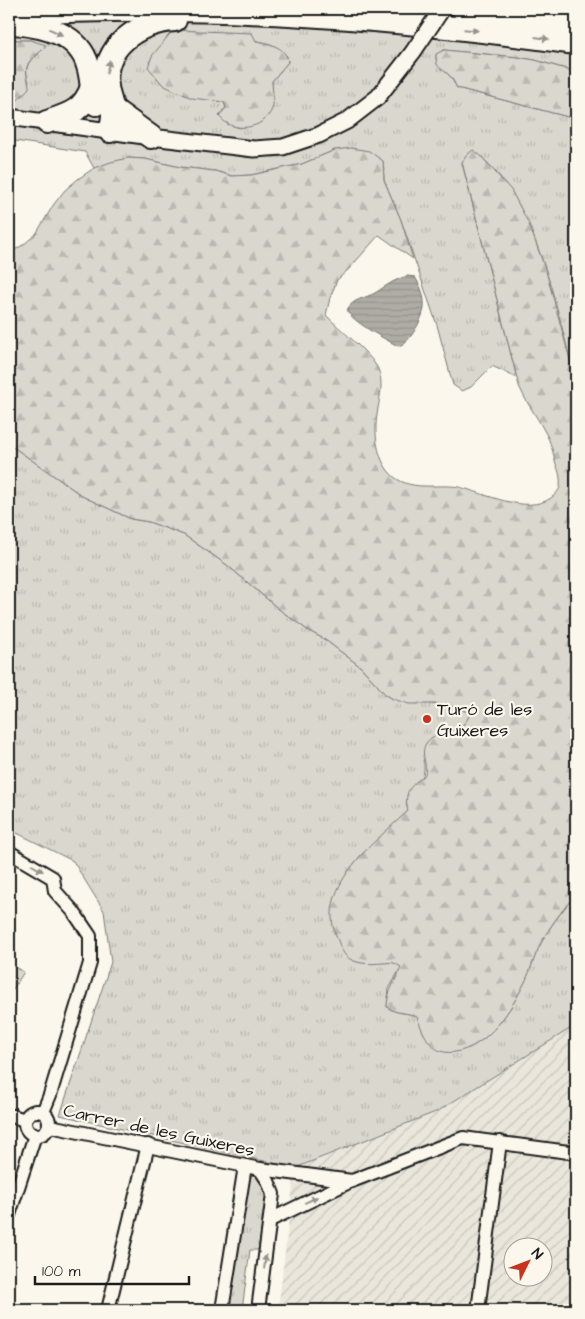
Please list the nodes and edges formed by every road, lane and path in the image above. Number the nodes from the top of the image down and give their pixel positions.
1 (442, 9) edge
2 (463, 9) edge
3 (231, 11) junction
4 (9, 14) edge
5 (9, 22) edge
6 (576, 24) edge
7 (576, 43) edge
8 (92, 87) junction
9 (9, 117) edge
10 (112, 120) junction
11 (47, 122) junction
12 (151, 137) joint
13 (9, 852) edge
14 (43, 1112) junction
15 (9, 1115) edge
16 (25, 1120) junction
17 (50, 1126) junction
18 (35, 1135) junction
19 (500, 1142) junction
20 (148, 1145) junction
21 (576, 1153) edge
22 (245, 1166) junction
23 (260, 1169) junction
24 (352, 1181) junction
25 (9, 1215) edge
26 (270, 1220) junction
27 (108, 1310) edge
28 (222, 1310) edge
29 (258, 1310) edge
30 (478, 1310) edge

1 - 12 street, bridge
2 - 6 highway
3 - 4 highway
3 -> 7 highway
10 -> 3 highway
5 -> 8 highway
8 - 10 highway
8 - 11 highway
9 - 11 street
10 - 11 street
10 - 12 highway
13 -> 14 street
14 - 16 street
14 - 17 street
15 - 16 street
16 - 18 street
17 - 18 street
17 - 20 street, Carrer de les Guixeres
18 - 25 street
19 - 21 street
19 - 24 street
19 - 30 street
20 - 22 street, Carrer de les Guixeres
20 - 27 street
22 - 23 street, Carrer de les Guixeres
22 - 28 street
23 - 24 street, Carrer de les Guixeres
23 - 26 street
26 -> 24 street
29 -> 26 street

